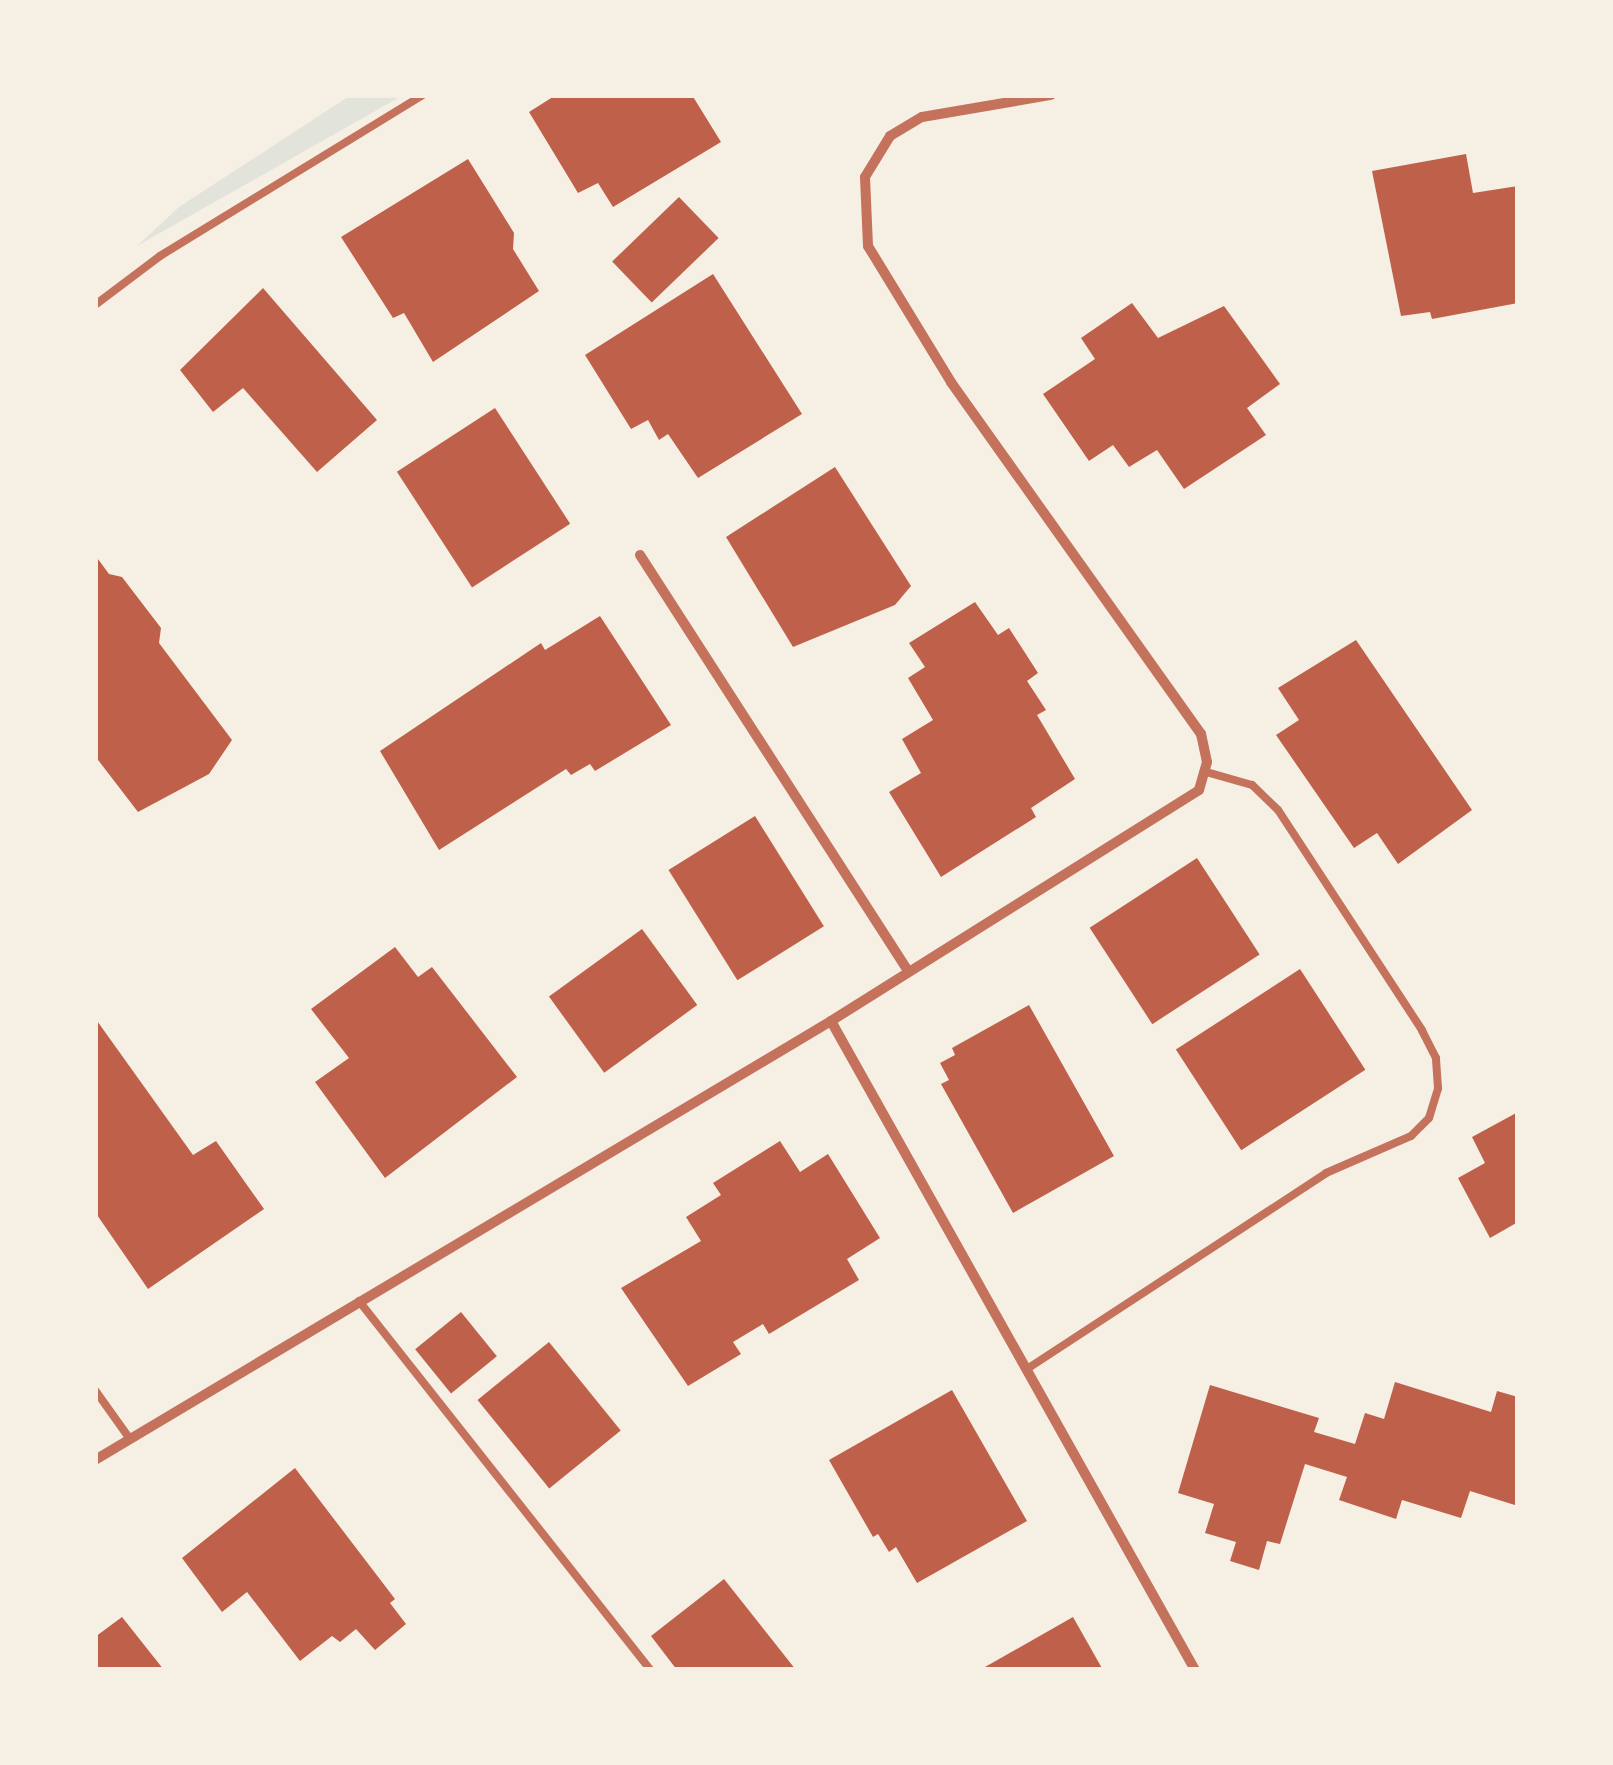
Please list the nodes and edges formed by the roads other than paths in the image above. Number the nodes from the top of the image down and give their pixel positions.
1 (423, 95) edge
2 (1052, 95) edge
3 (95, 304) edge
4 (640, 555) dead end
5 (1206, 772) junction
6 (908, 970) junction
7 (831, 1021) junction
8 (359, 1301) junction
9 (1030, 1367) junction
10 (95, 1390) edge
11 (130, 1439) junction
12 (95, 1460) edge
13 (650, 1670) edge
14 (1195, 1670) edge

1 - 3 lane
2 - 5 street
4 - 6 street
5 - 6 street
5 - 9 lane
6 - 7 street
7 - 8 street
7 - 9 street
8 - 11 street
8 - 13 lane
9 - 14 street
10 - 11 lane
11 - 12 street

